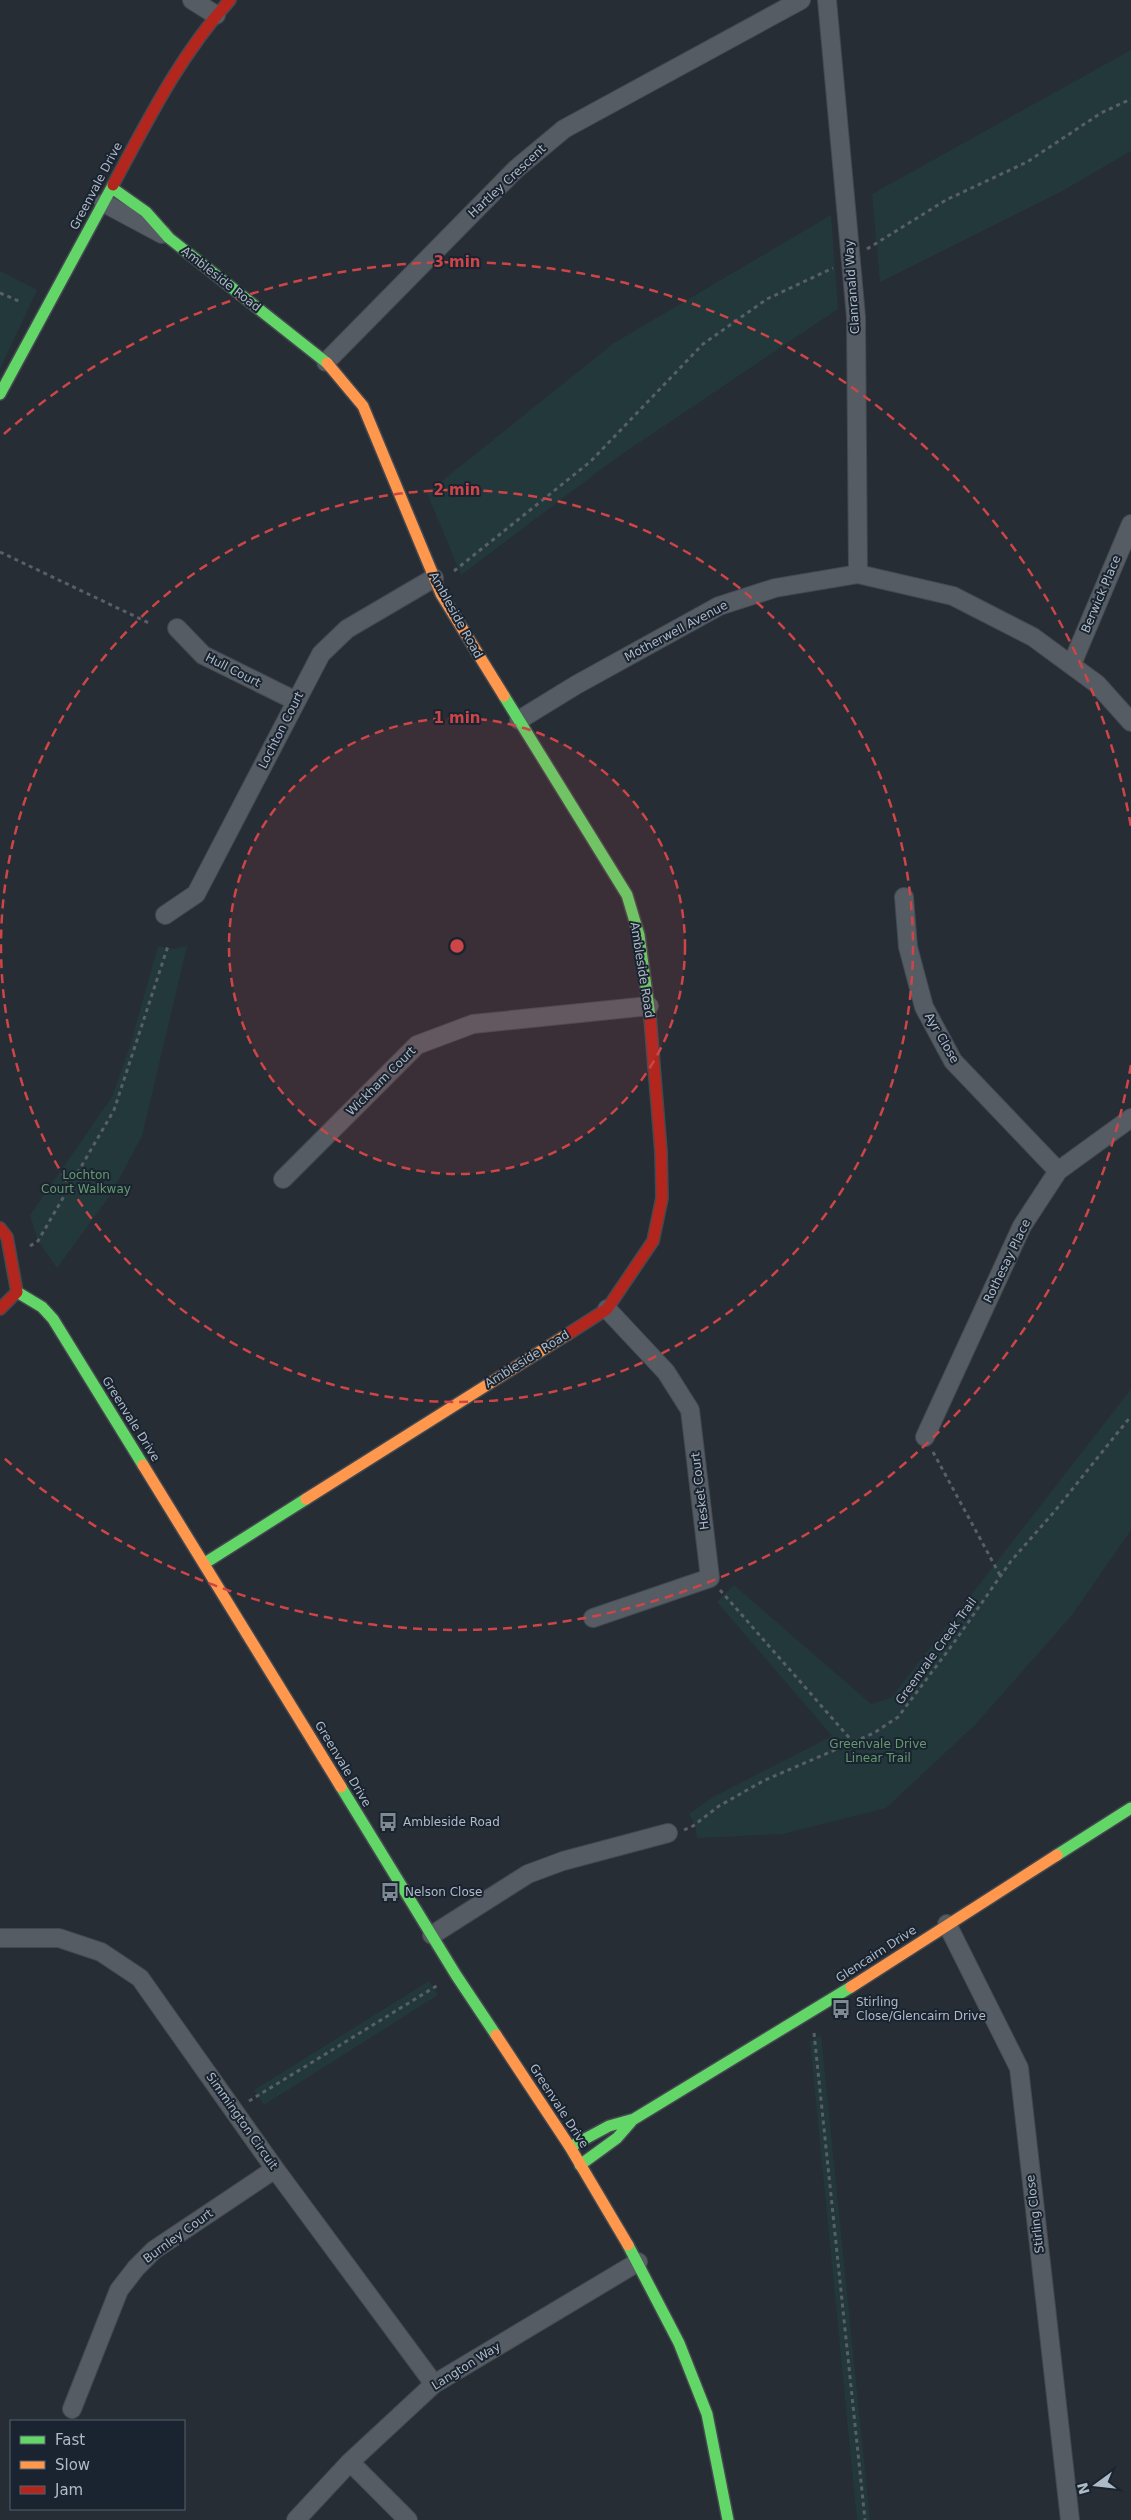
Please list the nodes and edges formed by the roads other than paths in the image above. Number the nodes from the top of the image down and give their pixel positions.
1 (192, 0) edge
2 (230, 0) edge
3 (801, 0) edge
4 (827, 0) edge
5 (216, 15) junction
6 (108, 196) junction
7 (169, 238) joint
8 (326, 362) junction
9 (0, 394) edge
10 (1131, 524) edge
11 (858, 574) junction
12 (434, 578) junction
13 (177, 628) dead end
14 (1072, 664) junction
15 (296, 701) junction
16 (519, 720) junction
17 (1131, 722) edge
18 (904, 897) dead end
19 (165, 915) dead end
20 (649, 1006) junction
21 (1131, 1118) edge
22 (1058, 1172) junction
23 (283, 1179) dead end
24 (0, 1228) edge
25 (17, 1292) junction
26 (0, 1309) edge
27 (608, 1309) junction
28 (926, 1437) road end
29 (205, 1563) junction
30 (593, 1618) dead end
31 (1131, 1808) edge
32 (668, 1833) road end
33 (947, 1924) junction
34 (432, 1935) junction
35 (0, 1938) edge
36 (634, 2119) junction
37 (570, 2147) junction
38 (580, 2165) junction
39 (275, 2168) junction
40 (638, 2262) junction
41 (434, 2384) junction
42 (72, 2409) dead end
43 (350, 2462) junction
44 (296, 2520) edge
45 (408, 2520) edge
46 (728, 2520) edge
47 (1070, 2520) edge

1 - 5 street
2 - 5 street, Greenvale Drive
3 - 8 street, Hartley Crescent
4 - 11 street, Clanranald Way
5 - 6 street, Greenvale Drive
6 - 7 street, Ambleside Road
6 - 9 street, Greenvale Drive
7 - 8 street, Ambleside Road
8 - 12 street, Ambleside Road
10 - 14 street, Berwick Place
11 - 14 street, Motherwell Avenue
11 - 16 street, Motherwell Avenue
12 - 15 street, Lochton Court
12 - 16 street, Ambleside Road
13 - 15 street, Hull Court
14 - 17 street, Motherwell Avenue
15 - 19 street, Lochton Court
16 - 20 street, Ambleside Road
18 - 22 street, Ayr Close
20 - 23 street, Wickham Court
20 - 27 street, Ambleside Road
21 - 22 street, Rothesay Place
22 - 28 street, Rothesay Place
24 - 25 street
25 - 26 street
25 - 29 street, Greenvale Drive
27 - 29 street, Ambleside Road
27 - 30 street, Hesket Court
29 - 34 street, Greenvale Drive
31 - 33 street, Glencairn Drive
32 - 34 street
33 - 36 street, Glencairn Drive
33 - 47 street, Stirling Close
34 - 37 street, Greenvale Drive
35 - 39 street, Simmington Circuit
36 - 37 street, Glencairn Drive
36 - 38 street, Glencairn Drive
37 - 38 street, Greenvale Drive
38 - 40 street, Greenvale Drive
39 - 41 street, Simmington Circuit
39 - 42 street, Burnley Court
40 - 41 street, Langton Way
40 - 46 street, Greenvale Drive
41 - 43 street, Langton Way
43 - 44 street, Langton Way
43 - 45 street

